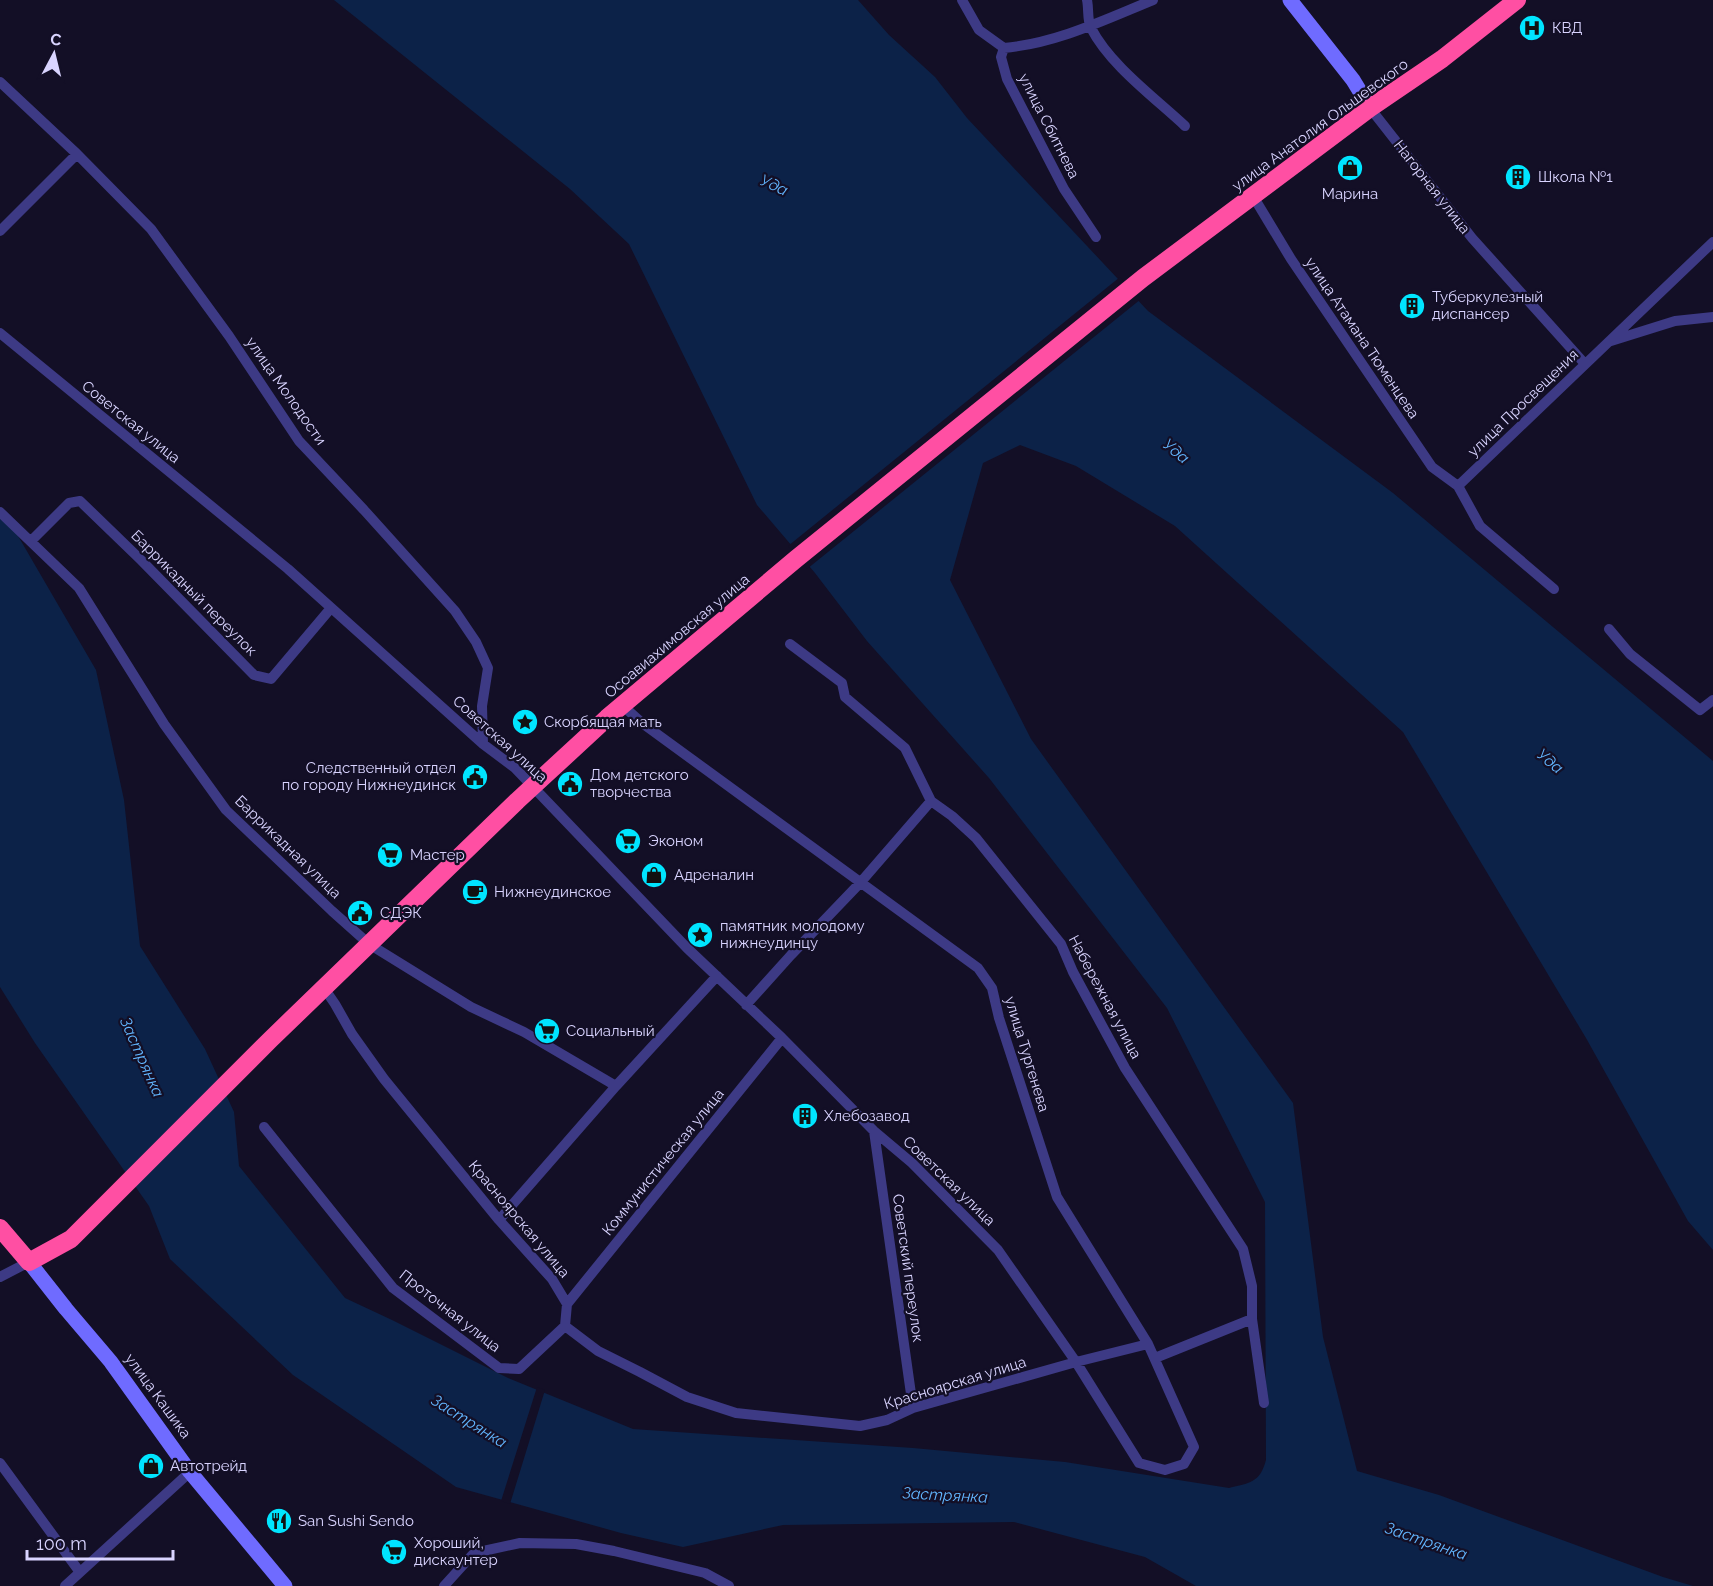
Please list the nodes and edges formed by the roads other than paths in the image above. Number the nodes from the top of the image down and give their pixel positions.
1 (962, 0) edge
2 (1087, 0) edge
3 (1153, 0) edge
4 (1290, 0) edge
5 (1513, 1) edge
6 (1089, 26) junction
7 (1004, 48) junction
8 (0, 82) edge
9 (1370, 108) junction
10 (1185, 126) dead end
11 (77, 154) junction
12 (1253, 196) junction
13 (0, 231) edge
14 (1096, 237) dead end
15 (1713, 242) edge
16 (1713, 317) edge
17 (0, 333) edge
18 (1609, 341) junction
19 (1585, 364) junction
20 (1458, 486) junction
21 (0, 512) edge
22 (31, 541) junction
23 (796, 559) joint
24 (1554, 590) dead end
25 (331, 608) junction
26 (1609, 629) dead end
27 (790, 644) dead end
28 (1713, 700) edge
29 (622, 705) junction
30 (483, 744) junction
31 (533, 787) junction
32 (931, 801) junction
33 (860, 883) junction
34 (369, 944) junction
35 (717, 976) junction
36 (324, 988) junction
37 (746, 1005) junction
38 (782, 1038) junction
39 (616, 1086) junction
40 (264, 1127) dead end
41 (874, 1131) junction
42 (500, 1220) junction
43 (0, 1228) edge
44 (29, 1262) junction
45 (0, 1277) edge
46 (567, 1304) junction
47 (1252, 1319) junction
48 (565, 1326) junction
49 (1148, 1344) junction
50 (1155, 1358) junction
51 (1076, 1362) junction
52 (1264, 1403) dead end
53 (913, 1408) junction
54 (0, 1463) edge
55 (1139, 1463) joint
56 (190, 1472) junction
57 (79, 1571) junction
58 (65, 1586) edge
59 (285, 1586) edge
60 (444, 1586) edge
61 (729, 1586) edge

1 - 7 street
2 - 6 street
3 - 6 street
4 - 9 street, Нагорная улица
5 - 9 highway, улица Анатолия Ольшевского
6 - 7 street
6 - 10 street
7 - 14 street, улица Сбитнева
8 - 11 street, улица Молодости
9 - 12 highway, улица Анатолия Ольшевского
9 - 19 street, Нагорная улица
11 - 13 street
11 - 30 street, улица Молодости
12 - 20 street, улица Атамана Тюменцева
12 - 23 highway, улица Анатолия Ольшевского
15 - 18 street, улица Просвещения
16 - 18 street, улица Просвещения
17 - 25 street, Советская улица
18 - 19 street, улица Просвещения
19 - 20 street, улица Просвещения
20 - 24 street
21 - 22 street, Баррикадная улица
22 - 25 street, Баррикадный переулок
22 - 34 street, Баррикадная улица
23 - 29 highway, Осоавиахимовская улица
25 - 30 street, Советская улица
26 - 28 street
27 - 32 street, Набережная улица
29 - 31 highway, Осоавиахимовская улица
29 - 33 street, улица Тургенева
30 - 31 street, Советская улица
31 - 34 highway, Осоавиахимовская улица
31 - 35 street, Советская улица
32 - 33 street
32 - 47 street, Набережная улица
33 - 37 street
33 - 49 street, улица Тургенева
34 - 36 highway, Осоавиахимовская улица
34 - 39 street, Баррикадная улица
35 - 37 street, Советская улица
35 - 39 street
36 - 42 street, Красноярская улица
36 - 44 highway, Осоавиахимовская улица
37 - 38 street, Советская улица
38 - 41 street, Советская улица
38 - 46 street, Коммунистическая улица
39 - 42 street
40 - 48 street, Проточная улица
41 - 51 street, Советская улица
41 - 53 street, Советский переулок
42 - 46 street, Красноярская улица
43 - 44 highway, улица Кашика
44 - 45 street
44 - 56 street, улица Кашика
46 - 48 street
47 - 50 street
47 - 52 street, Набережная улица
48 - 53 street, Красноярская улица
49 - 50 street, улица Тургенева
49 - 51 street, Красноярская улица
50 - 55 street, улица Тургенева
51 - 53 street, Красноярская улица
51 - 55 street, Советская улица
54 - 57 street
56 - 57 street
56 - 59 street, улица Кашика
57 - 58 street
60 - 61 street

